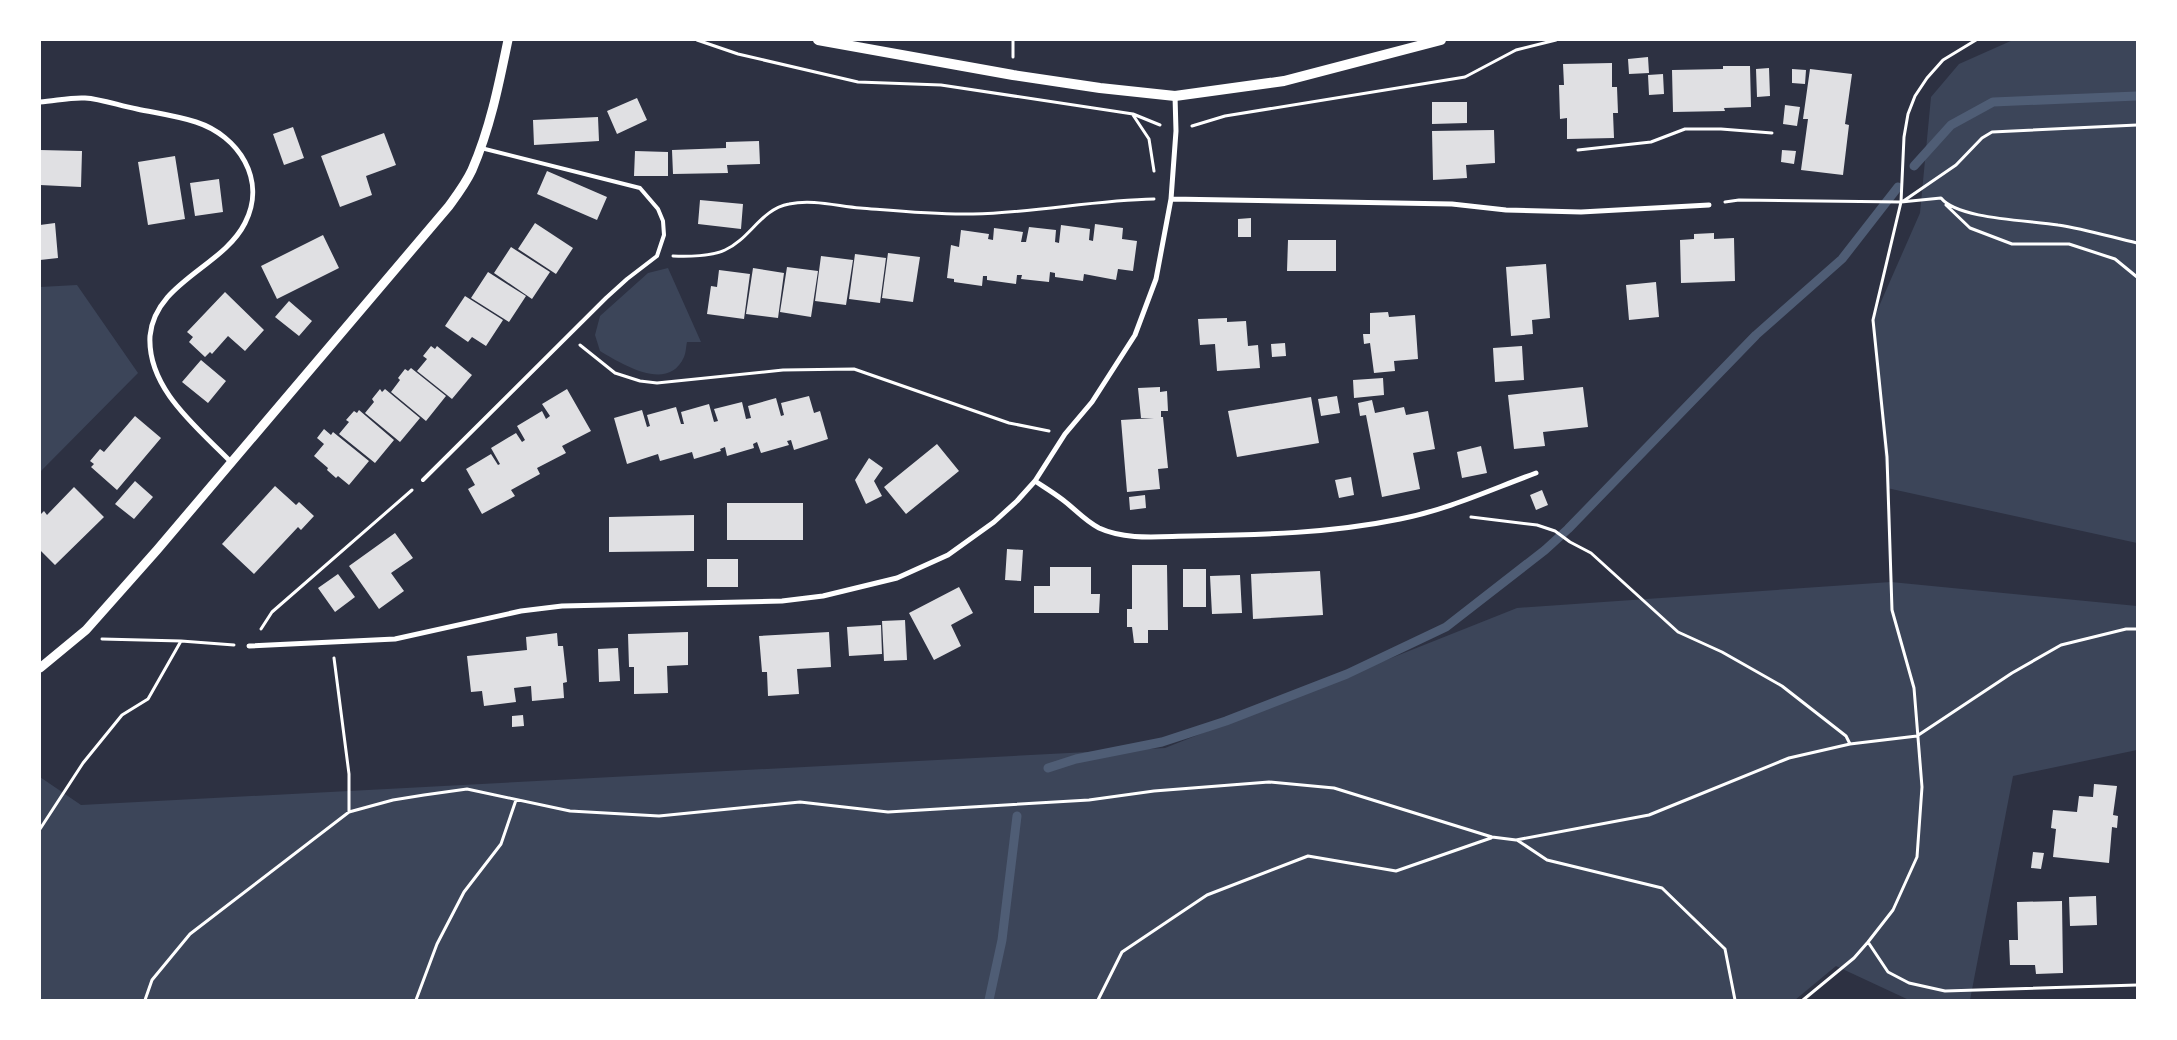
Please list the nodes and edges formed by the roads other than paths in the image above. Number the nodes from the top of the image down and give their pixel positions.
1 (508, 40) edge
2 (818, 40) edge
3 (1441, 40) edge
4 (1175, 96) junction
5 (40, 102) edge
6 (481, 148) junction
7 (1170, 199) junction
8 (1709, 205) road end
9 (231, 462) junction
10 (1536, 472) dead end
11 (423, 480) road end
12 (1035, 480) junction
13 (249, 646) road end
14 (40, 668) edge

1 - 6 street
2 - 4 main road
3 - 4 main road
4 - 7 street
5 - 9 street
6 - 9 street
6 - 11 lane
7 - 8 street
7 - 12 street
9 - 14 street
10 - 12 street
12 - 13 street

